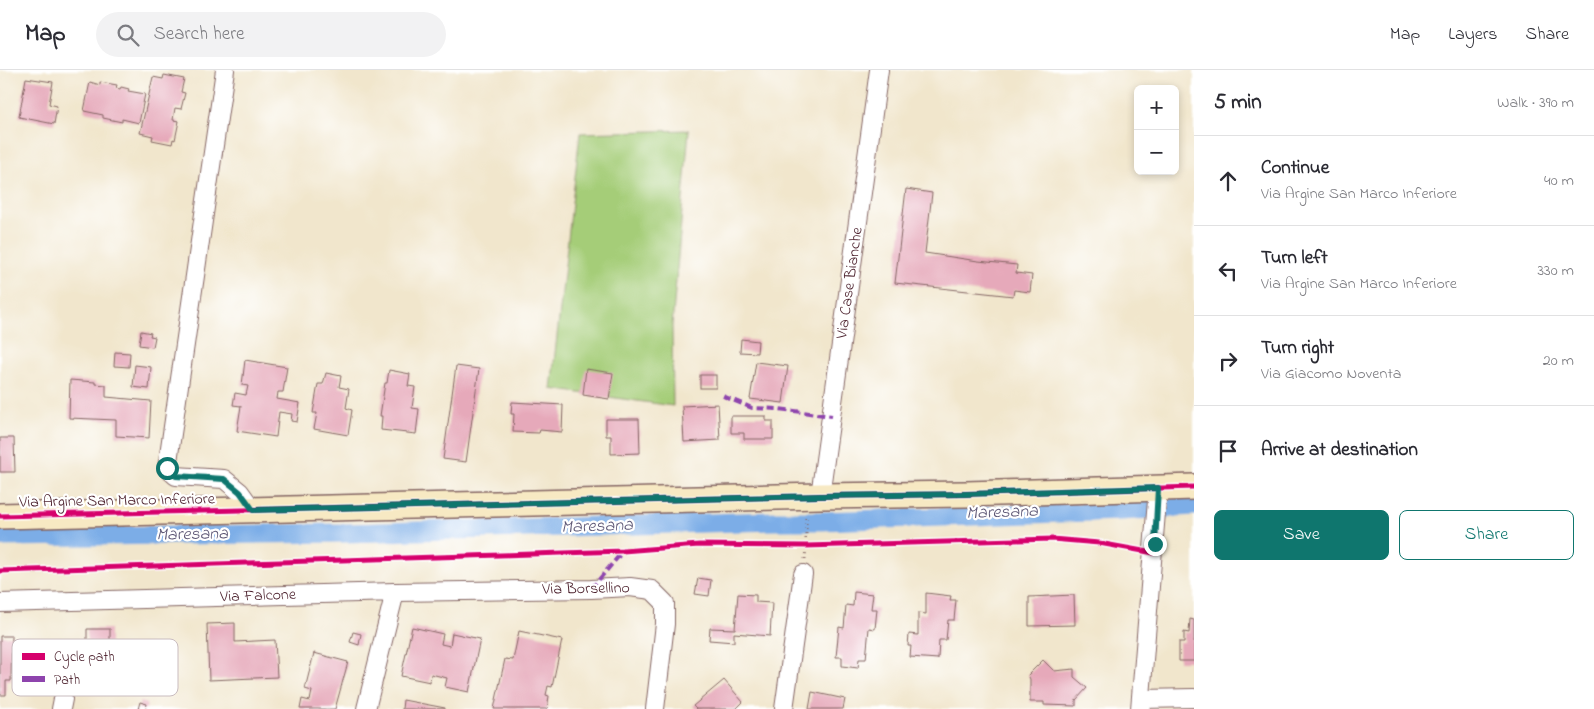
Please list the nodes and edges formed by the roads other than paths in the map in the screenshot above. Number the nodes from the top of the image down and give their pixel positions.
1 (225, 70) edge
2 (879, 70) edge
3 (1194, 487) edge
4 (1158, 492) junction
5 (813, 504) junction
6 (253, 510) junction
7 (0, 516) edge
8 (803, 574) dead end
9 (394, 592) junction
10 (0, 603) edge
11 (1194, 698) edge
12 (1141, 704) edge
13 (366, 709) edge
14 (655, 709) edge
15 (784, 709) edge

1 - 6 street, Via Argine San Marco Inferiore
2 - 5 street, Via Case Bianche
3 - 4 street, Via Argine San Marco Inferiore
4 - 5 street, Via Argine San Marco Inferiore
4 - 12 street
5 - 6 street, Via Argine San Marco Inferiore
6 - 7 street, Via Argine San Marco Inferiore
8 - 15 street
9 - 10 street, Via Falcone
9 - 13 street
9 - 14 street, Via Borsellino
11 - 12 street

